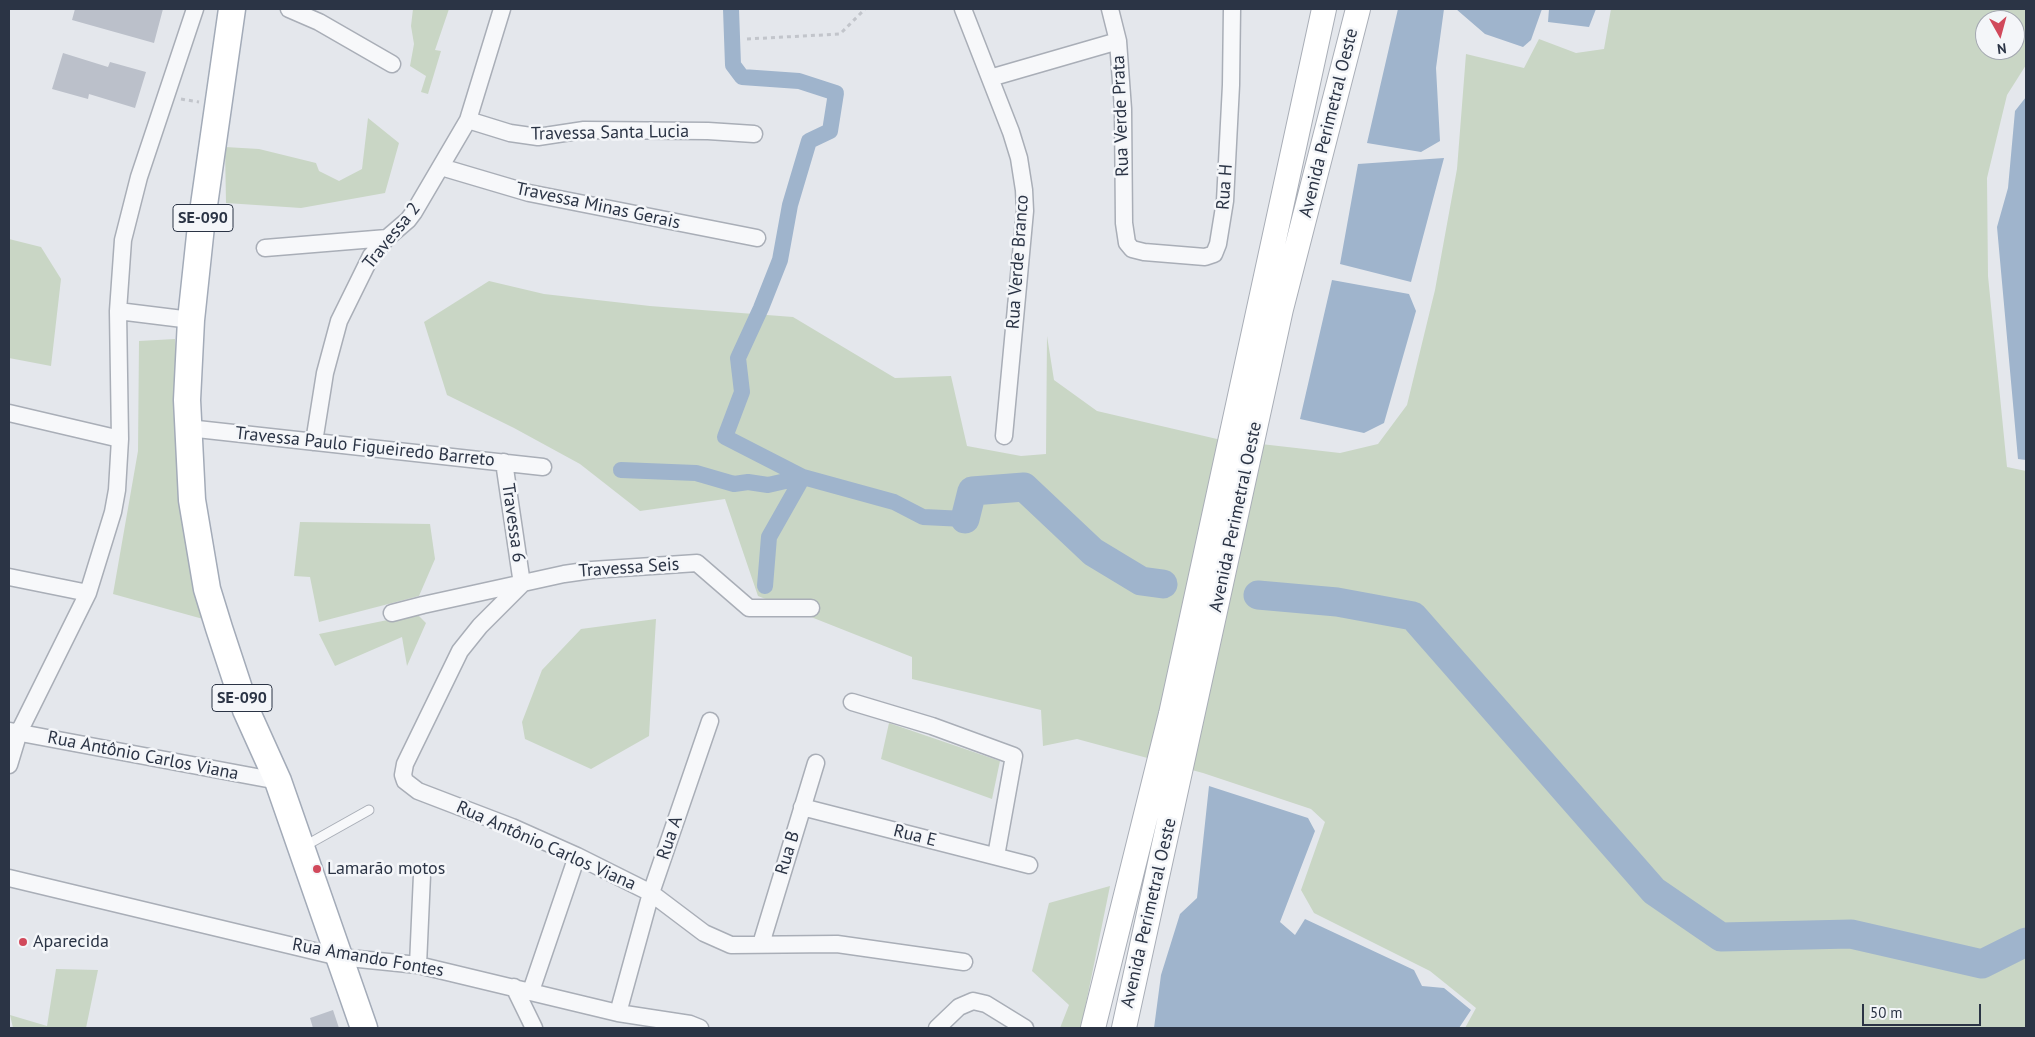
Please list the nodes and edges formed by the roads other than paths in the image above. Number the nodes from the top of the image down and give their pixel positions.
1 (195, 9) edge
2 (232, 9) edge
3 (289, 9) edge
4 (502, 9) edge
5 (963, 9) edge
6 (1110, 9) edge
7 (1232, 9) edge
8 (1324, 9) edge
9 (1358, 9) edge
10 (1118, 41) junction
11 (392, 64) dead end
12 (990, 78) junction
13 (468, 120) junction
14 (754, 134) dead end
15 (441, 167) junction
16 (1124, 223) joint
17 (387, 238) junction
18 (757, 238) dead end
19 (265, 248) dead end
20 (118, 311) junction
21 (191, 320) junction
22 (9, 413) edge
23 (188, 428) junction
24 (1004, 436) dead end
25 (120, 439) junction
26 (314, 442) junction
27 (504, 462) junction
28 (543, 467) dead end
29 (9, 577) edge
30 (522, 584) junction
31 (88, 594) junction
32 (811, 608) dead end
33 (392, 614) dead end
34 (852, 702) dead end
35 (710, 721) dead end
36 (14, 731) edge
37 (816, 763) dead end
38 (9, 765) edge
39 (278, 781) junction
40 (802, 807) junction
41 (368, 810) dead end
42 (300, 849) junction
43 (577, 856) junction
44 (996, 856) junction
45 (1029, 864) dead end
46 (422, 875) dead end
47 (9, 878) edge
48 (651, 893) junction
49 (761, 944) junction
50 (339, 957) junction
51 (964, 962) dead end
52 (418, 964) junction
53 (514, 987) junction
54 (531, 991) junction
55 (618, 1013) junction
56 (364, 1028) edge
57 (534, 1028) edge
58 (699, 1028) edge
59 (937, 1028) edge
60 (1025, 1028) edge
61 (1093, 1028) edge
62 (1124, 1028) edge

1 - 20 street
2 - 21 main road, SE-090
3 - 11 street
4 - 13 street, Travessa 2
5 - 12 street, Rua Verde Branco
6 - 10 street, Rua Verde Prata
7 - 16 street, Rua H
8 - 61 main road, Avenida Perimetral Oeste
9 - 62 main road, Avenida Perimetral Oeste
10 - 12 street
10 - 16 street, Rua Verde Prata
12 - 24 street, Rua Verde Branco
13 - 14 street, Travessa Santa Lucia
13 - 15 street, Travessa 2
15 - 17 street, Travessa 2
15 - 18 street, Travessa Minas Gerais
17 - 19 street
17 - 26 street, Travessa 2
20 - 21 street
20 - 25 street
21 - 23 main road, SE-090
22 - 25 street
23 - 26 street, Travessa Paulo Figueiredo Barreto
23 - 39 main road, SE-090
25 - 31 street
26 - 27 street, Travessa Paulo Figueiredo Barreto
27 - 28 street, Travessa Paulo Figueiredo Barreto
27 - 30 street, Travessa 6
29 - 31 street
30 - 32 street, Travessa Seis
30 - 33 street, Travessa Seis
30 - 43 street, Rua Antônio Carlos Viana
31 - 36 street
34 - 44 street
35 - 48 street, Rua A
36 - 38 street
36 - 39 street, Rua Antônio Carlos Viana
37 - 40 street, Rua B
39 - 42 main road, SE-090
40 - 44 street, Rua E
40 - 49 street, Rua B
41 - 42 lane
42 - 50 main road, SE-090
43 - 48 street, Rua Antônio Carlos Viana
43 - 54 street
44 - 45 street, Rua E
46 - 52 street
47 - 50 street, Rua Amando Fontes
48 - 49 street, Rua Antônio Carlos Viana
48 - 55 street, Rua A
49 - 51 street, Rua Antônio Carlos Viana
50 - 52 street, Rua Amando Fontes
50 - 56 main road, SE-090
52 - 53 street, Rua Amando Fontes
53 - 54 street, Rua Amando Fontes
53 - 57 street
54 - 55 street, Rua Amando Fontes
55 - 58 street, Rua Amando Fontes
59 - 60 street

